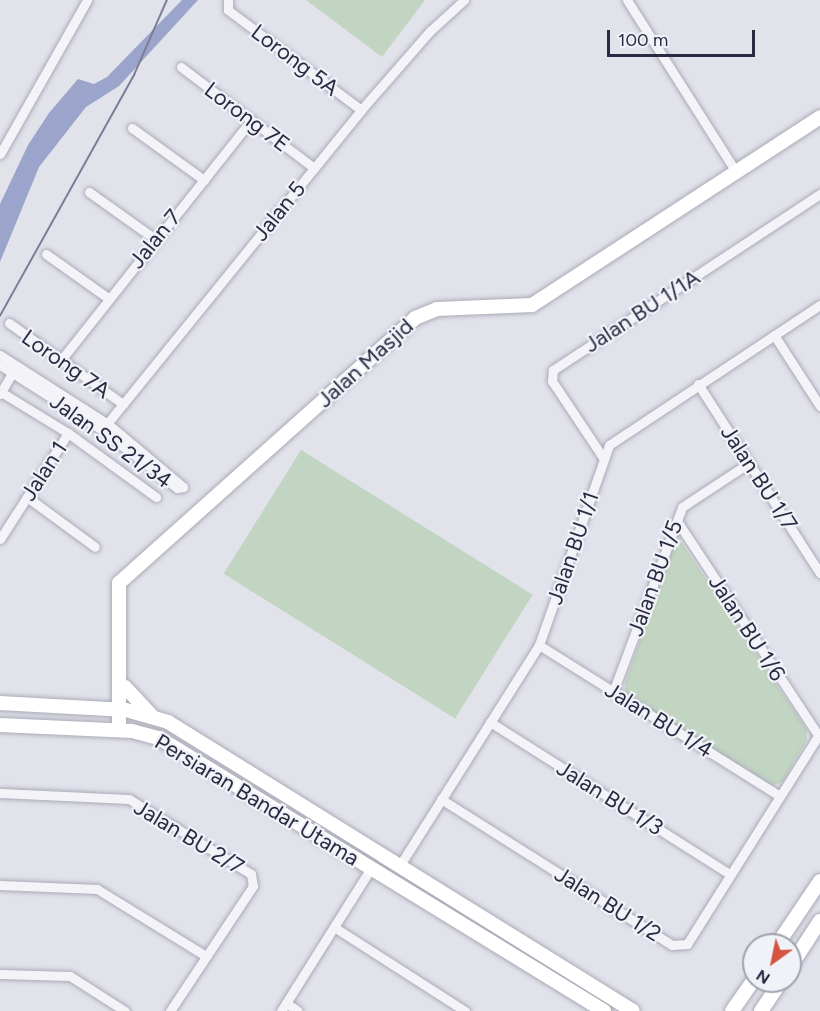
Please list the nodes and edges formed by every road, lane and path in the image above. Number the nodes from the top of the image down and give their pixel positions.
1 (86, 0) edge
2 (228, 0) edge
3 (464, 0) edge
4 (627, 0) edge
5 (181, 67) dead end
6 (361, 110) junction
7 (820, 117) edge
8 (251, 120) junction
9 (132, 128) dead end
10 (0, 154) edge
11 (314, 168) junction
12 (736, 172) junction
13 (204, 180) junction
14 (89, 192) dead end
15 (820, 194) edge
16 (155, 239) junction
17 (46, 254) dead end
18 (108, 298) junction
19 (820, 305) edge
20 (9, 323) dead end
21 (774, 335) junction
22 (0, 356) edge
23 (61, 360) junction
24 (0, 365) edge
25 (15, 369) junction
26 (698, 384) junction
27 (0, 393) edge
28 (123, 404) junction
29 (820, 406) edge
30 (105, 427) junction
31 (68, 433) junction
32 (604, 459) junction
33 (749, 463) junction
34 (27, 497) junction
35 (156, 497) dead end
36 (677, 520) junction
37 (0, 539) edge
38 (95, 547) dead end
39 (820, 573) edge
40 (539, 645) junction
41 (122, 687) junction
42 (613, 692) junction
43 (0, 703) edge
44 (91, 707) junction
45 (123, 710) junction
46 (152, 717) junction
47 (490, 722) junction
48 (0, 725) edge
49 (123, 730) junction
50 (819, 734) edge
51 (0, 793) edge
52 (780, 796) junction
53 (441, 800) junction
54 (362, 841) junction
55 (400, 865) junction
56 (371, 868) junction
57 (730, 875) junction
58 (820, 881) edge
59 (0, 885) edge
60 (405, 889) junction
61 (820, 921) edge
62 (334, 927) junction
63 (785, 933) edge
64 (802, 949) edge
65 (206, 956) junction
66 (0, 974) edge
67 (744, 993) edge
68 (773, 993) edge
69 (284, 1007) edge
70 (125, 1011) edge
71 (170, 1011) edge
72 (298, 1011) edge
73 (465, 1011) edge
74 (604, 1011) edge
75 (633, 1011) edge
76 (732, 1011) edge
77 (761, 1011) edge

1 - 10 street
2 - 6 street, Lorong 5A
3 - 6 street, Jalan 5
4 - 12 street
5 - 8 street, Lorong 7E
6 - 11 street, Jalan 5
7 - 12 main road, Jalan Masjid
8 - 11 street, Lorong 7E
8 - 13 street, Jalan 7
9 - 13 street
11 - 28 street, Jalan 5
12 - 41 main road, Jalan Masjid
13 - 16 street, Jalan 7
14 - 16 street
15 - 32 street, Jalan BU 1/1A
16 - 18 street, Jalan 7
17 - 18 street
18 - 23 street, Jalan 7
19 - 21 street, Jalan BU 1/1
20 - 23 street, Lorong 7A
21 - 26 street, Jalan BU 1/1
21 - 29 street
22 - 25 street, Jalan SS 21/34
23 - 28 street, Lorong 7A
24 - 25 street, Jalan SS 21/34
25 - 27 street
25 - 30 street, Jalan SS 21/34
26 - 32 street, Jalan BU 1/1
26 - 33 street, Jalan BU 1/7
27 - 31 street
28 - 30 street, Jalan 5
30 - 30 street, Jalan SS 21/34
31 - 34 street, Jalan 1
31 - 35 street
32 - 40 street, Jalan BU 1/1
33 - 36 street, Jalan BU 1/5
33 - 39 street, Jalan BU 1/7
34 - 37 street, Jalan 1
34 - 38 street
36 - 42 street, Jalan BU 1/5
36 - 50 street, Jalan BU 1/6
40 - 42 street, Jalan BU 1/4
40 - 47 street, Jalan BU 1/1
41 - 44 main road
41 - 45 main road, Jalan Masjid
41 - 46 main road
42 - 52 street, Jalan BU 1/4
43 - 44 main road, Persiaran Bandar Utama
44 - 45 main road, Persiaran Bandar Utama
45 - 46 main road, Persiaran Bandar Utama
45 - 49 main road, Jalan Masjid
46 - 54 main road, Persiaran Bandar Utama
47 - 53 street, Jalan BU 1/1
47 - 57 street, Jalan BU 1/3
48 - 49 main road, Persiaran Bandar Utama
49 - 56 main road, Persiaran Bandar Utama
50 - 52 street, Jalan BU 1/2
51 - 65 street, Jalan BU 2/7
52 - 57 street, Jalan BU 1/2
53 - 55 street, Jalan BU 1/1
53 - 57 street, Jalan BU 1/2
54 - 55 main road, Persiaran Bandar Utama
54 - 56 street, Persiaran Bandar Utama
55 - 56 street
55 - 60 street
55 - 75 main road, Persiaran Bandar Utama
56 - 60 main road, Persiaran Bandar Utama
56 - 62 street
58 - 63 main road
59 - 65 street
60 - 74 main road, Persiaran Bandar Utama
61 - 64 main road
62 - 69 street
62 - 73 street
65 - 71 street, Jalan BU 2/7
66 - 70 street
67 - 76 main road
68 - 77 main road
69 - 72 street

